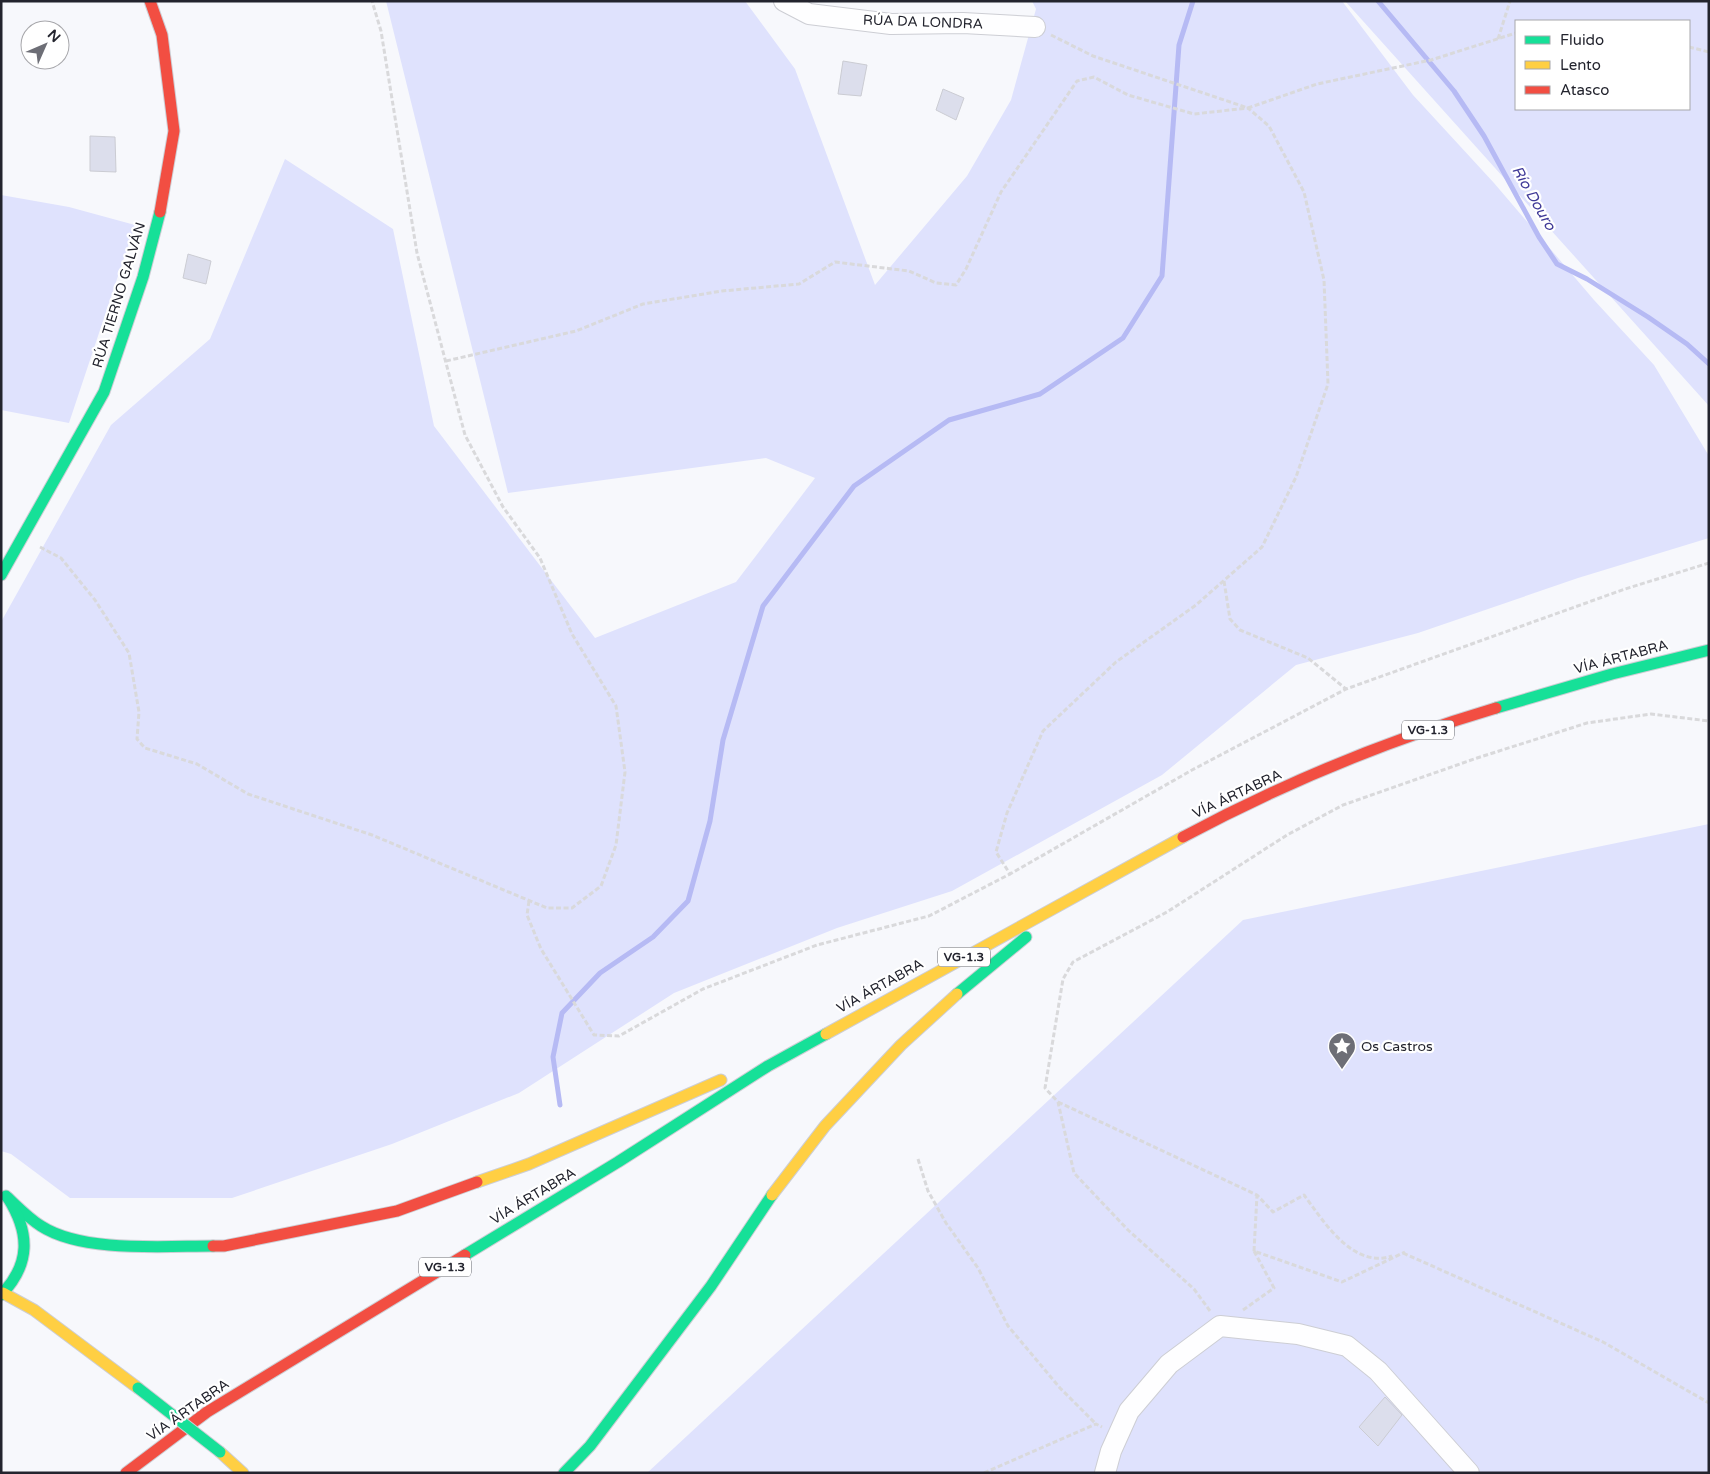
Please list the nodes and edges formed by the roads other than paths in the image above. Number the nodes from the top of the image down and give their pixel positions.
1 (150, 1) edge
2 (784, 1) edge
3 (1035, 27) road end
4 (1, 575) edge
5 (1709, 650) edge
6 (1161, 848) junction
7 (768, 1066) junction
8 (4, 1194) edge
9 (2, 1294) edge
10 (126, 1473) edge
11 (243, 1473) edge
12 (564, 1473) edge
13 (1105, 1473) edge
14 (1469, 1473) edge

1 - 4 main road, RÚA TIERNO GALVÁN
2 - 3 street, RÚA DA LONDRA
5 - 6 main road, VÍA ÁRTABRA / VG-1.3
6 - 7 main road, VÍA ÁRTABRA / VG-1.3
6 - 12 main road
7 - 8 main road
7 - 10 main road, VÍA ÁRTABRA / VG-1.3
8 - 9 main road
9 - 11 main road, bridge
13 - 14 street

